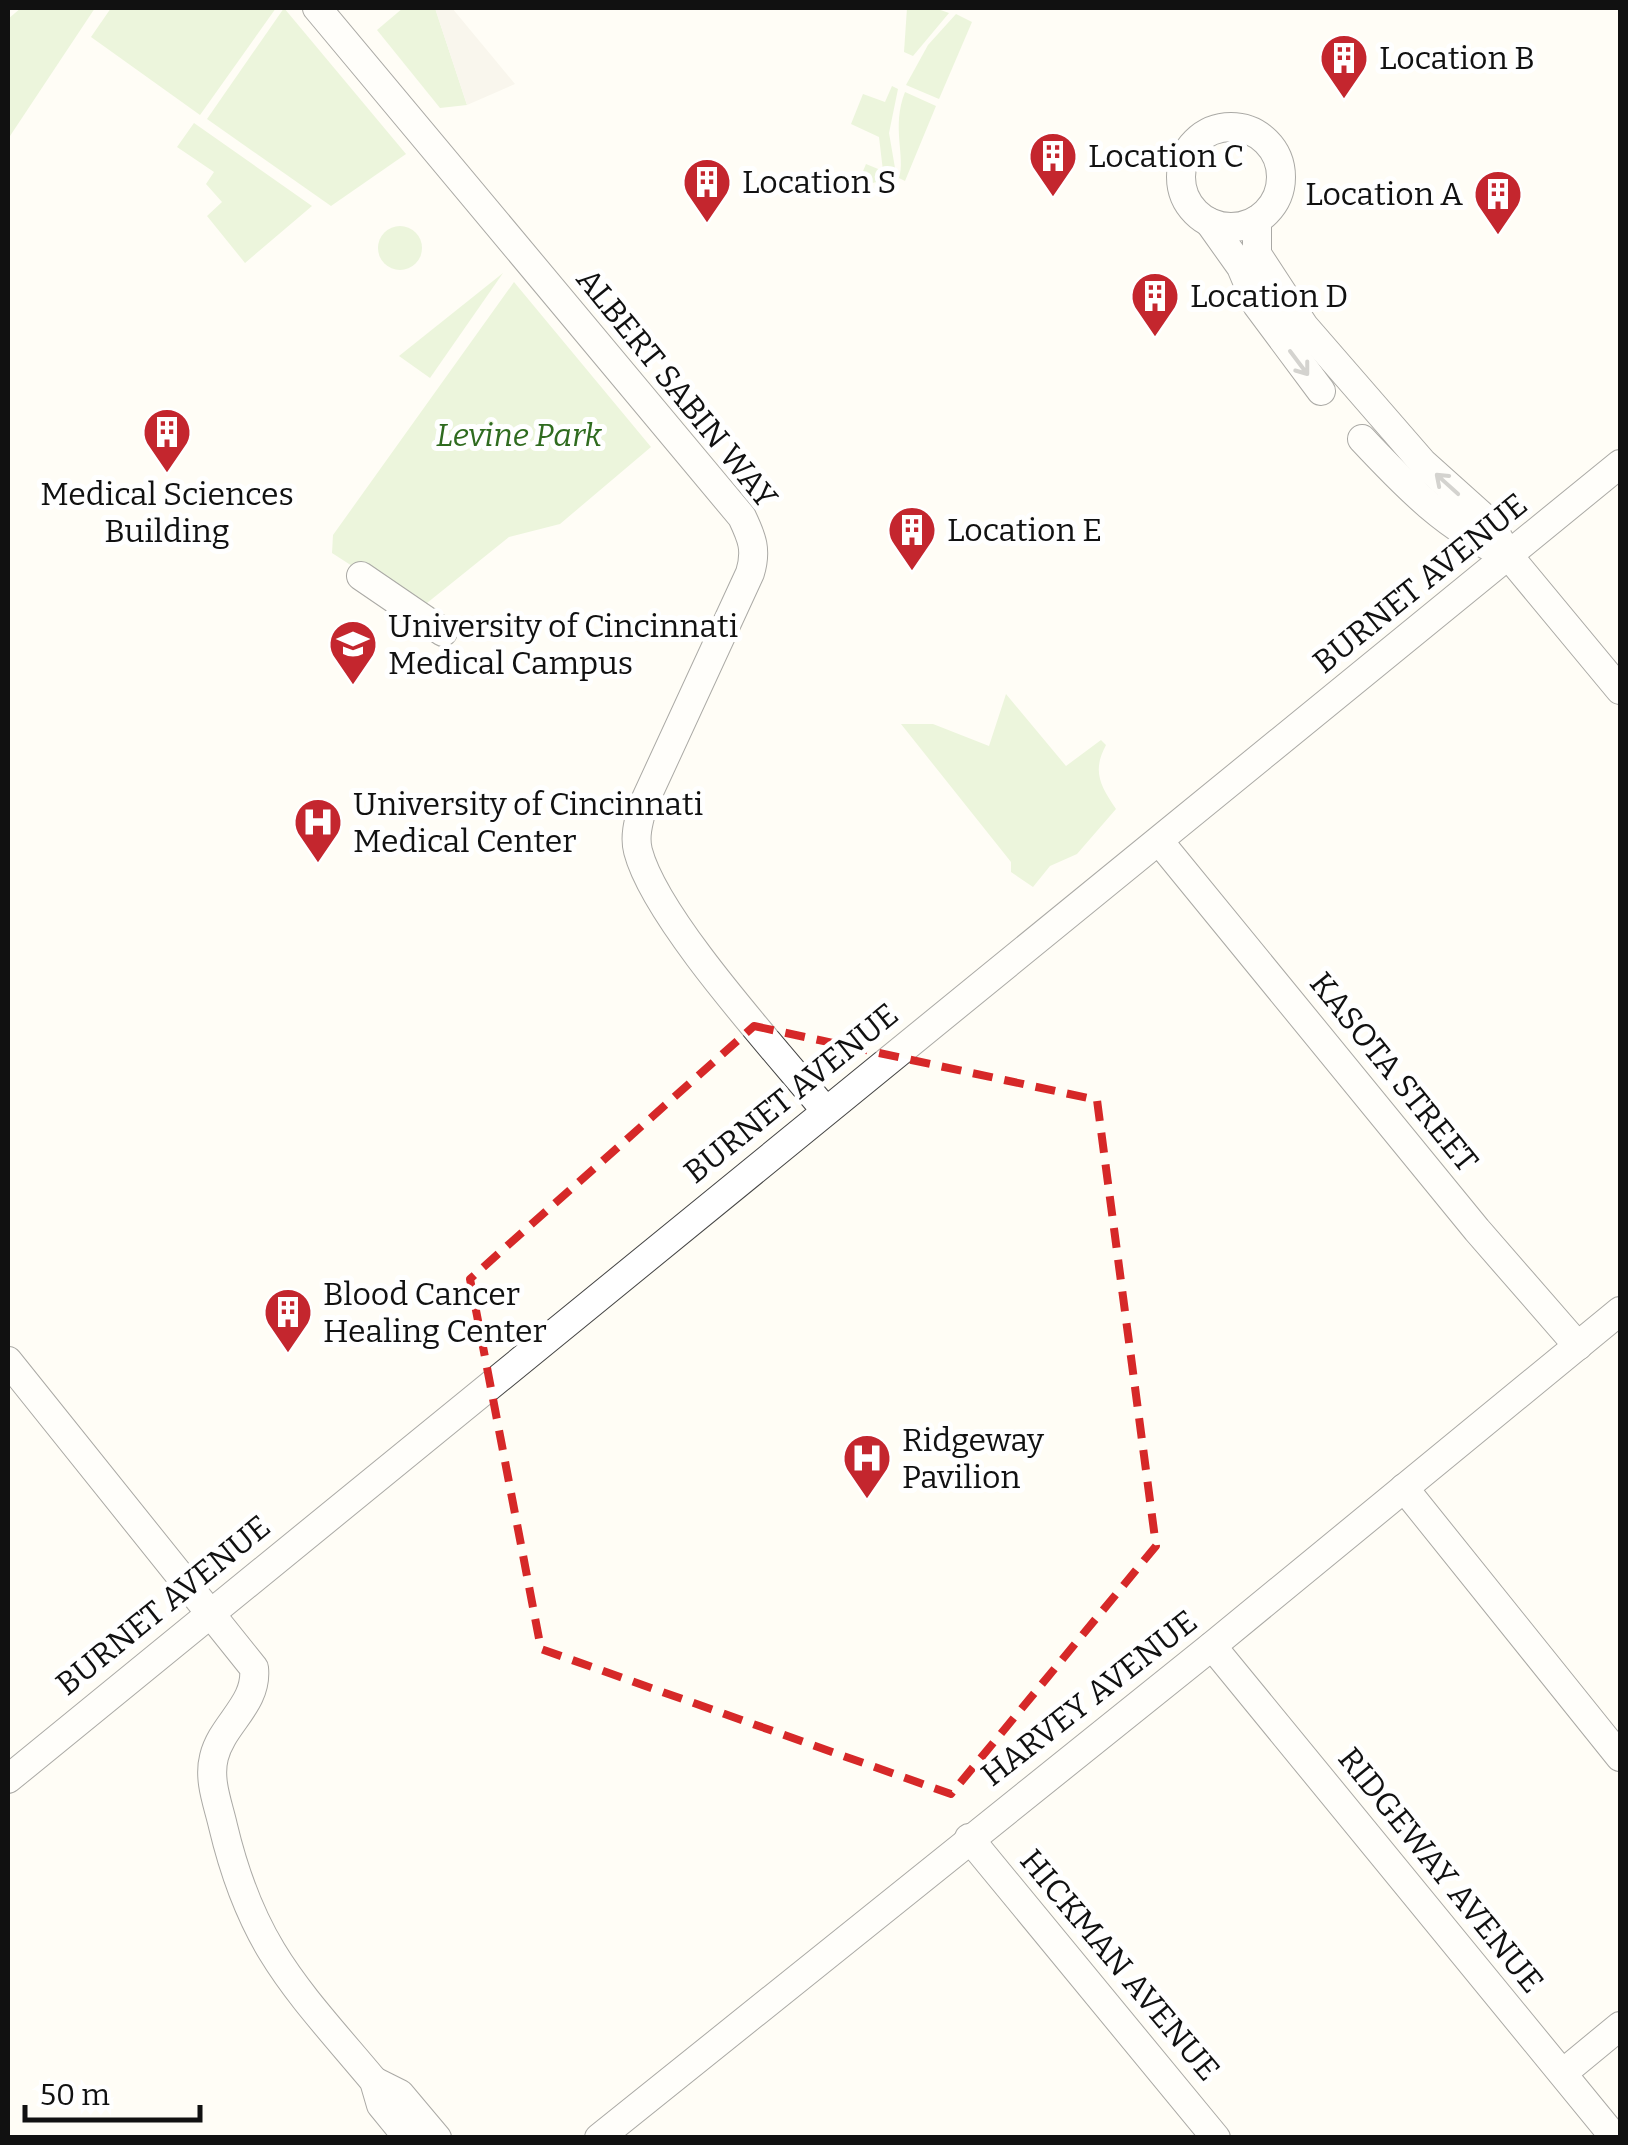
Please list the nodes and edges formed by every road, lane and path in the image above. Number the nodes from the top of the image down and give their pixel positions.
1 (317, 8) edge
2 (1256, 220) junction
3 (1210, 222) junction
4 (1320, 391) dead end
5 (1362, 439) dead end
6 (1620, 464) edge
7 (1508, 555) junction
8 (361, 576) dead end
9 (443, 632) dead end
10 (1620, 690) edge
11 (1159, 841) junction
12 (825, 1110) junction
13 (1620, 1311) edge
14 (1578, 1346) junction
15 (8, 1360) edge
16 (1404, 1488) junction
17 (212, 1611) junction
18 (1212, 1646) junction
19 (1620, 1757) edge
20 (8, 1779) edge
21 (969, 1838) junction
22 (1620, 2026) edge
23 (1563, 2073) junction
24 (374, 2081) junction
25 (408, 2138) edge
26 (437, 2138) edge
27 (598, 2138) edge
28 (1216, 2138) edge
29 (1616, 2138) edge

1 - 12 street, ALBERT SABIN WAY
2 - 3 street
2 - 3 street
7 -> 2 street
3 -> 4 street
5 - 7 street
6 - 7 street, BURNET AVENUE
7 - 10 street
7 - 11 street, BURNET AVENUE
8 - 9 street
11 - 12 street, BURNET AVENUE
11 - 14 street, KASOTA STREET
12 - 17 street, BURNET AVENUE
13 - 14 street, HARVEY AVENUE
14 - 16 street, HARVEY AVENUE
15 - 17 street
16 - 18 street, HARVEY AVENUE
16 - 19 street
17 - 20 street, BURNET AVENUE
17 - 24 street
18 - 21 street, HARVEY AVENUE
18 - 23 street, RIDGEWAY AVENUE
21 - 27 street, HARVEY AVENUE
21 - 28 street, HICKMAN AVENUE
22 - 23 street
23 - 29 street, RIDGEWAY AVENUE
24 - 25 street
24 - 26 street

